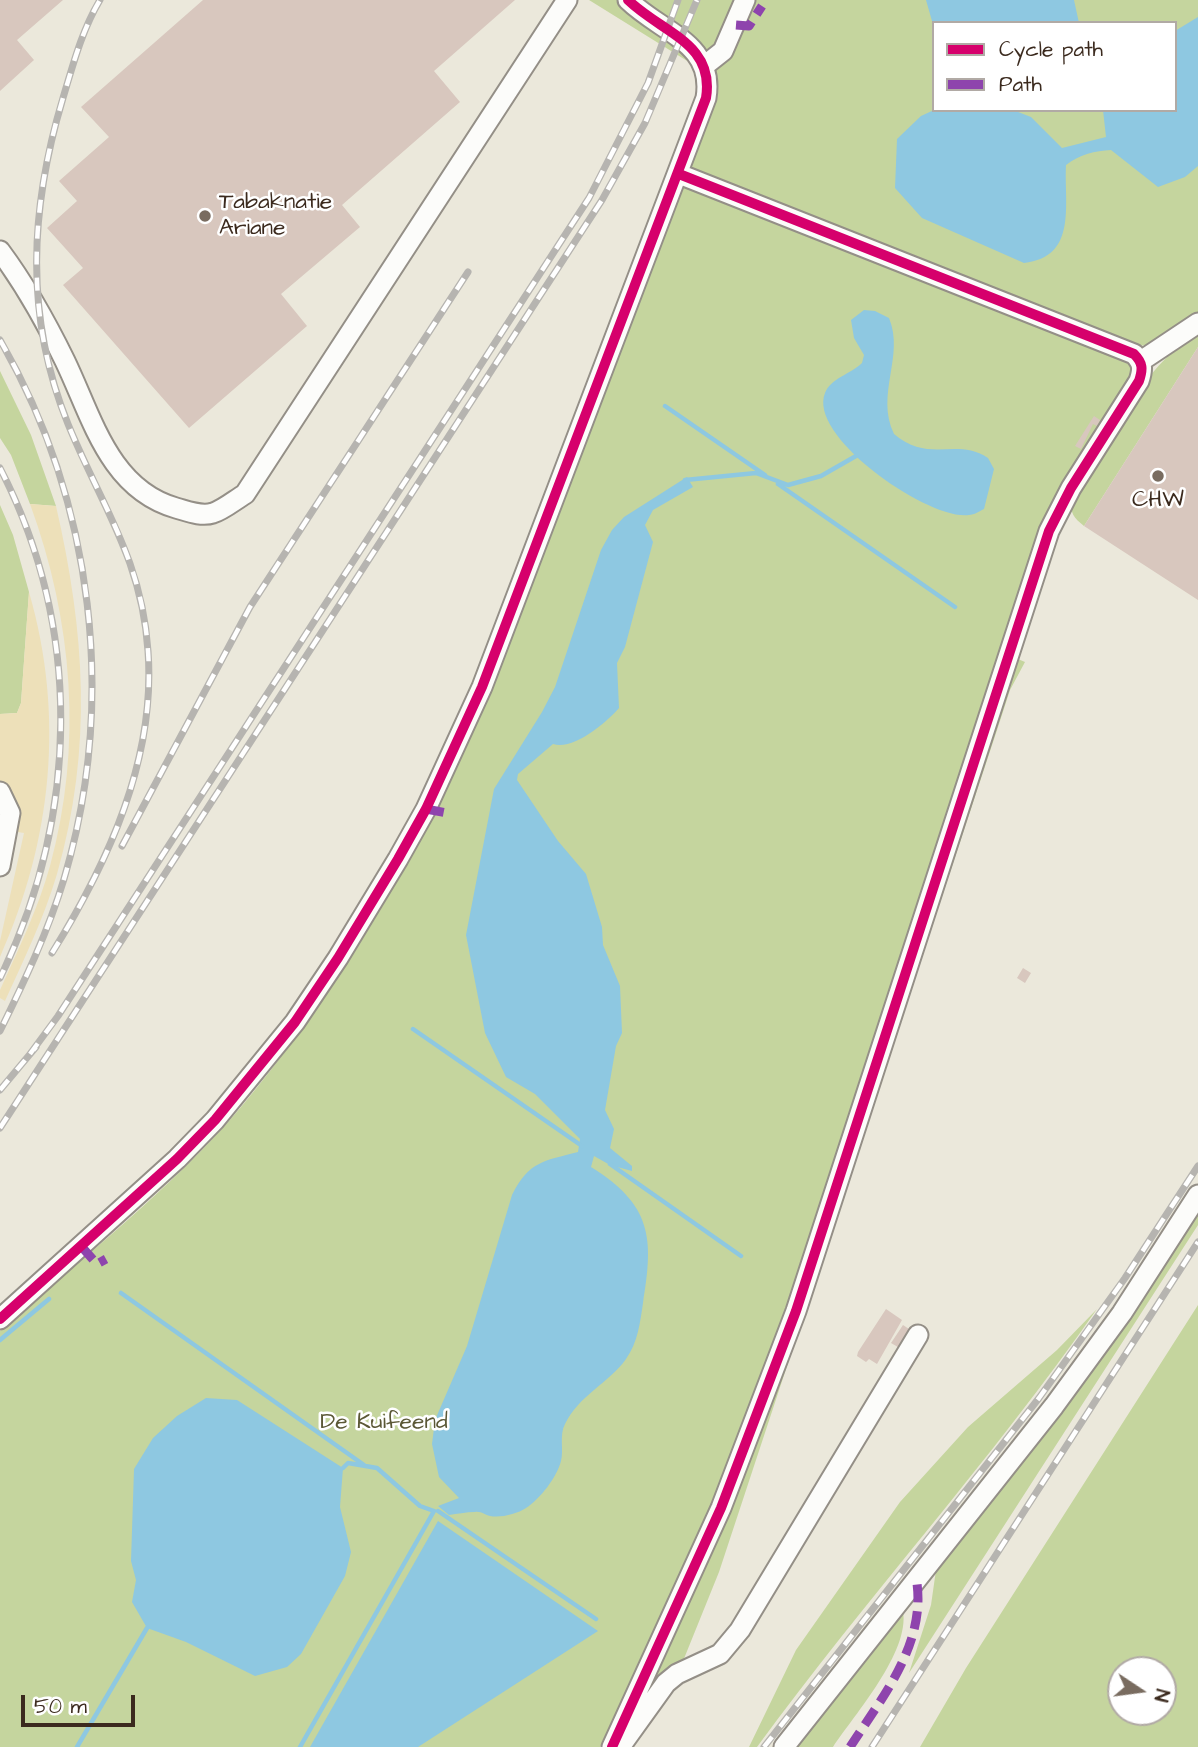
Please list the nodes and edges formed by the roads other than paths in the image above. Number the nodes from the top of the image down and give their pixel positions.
1 (567, 0) edge
2 (628, 0) edge
3 (745, 0) edge
4 (704, 66) junction
5 (679, 174) junction
6 (0, 251) edge
7 (1198, 323) edge
8 (1141, 361) junction
9 (0, 792) edge
10 (0, 866) edge
11 (1198, 1195) edge
12 (0, 1319) edge
13 (918, 1335) dead end
14 (612, 1747) edge
15 (620, 1747) edge
16 (784, 1747) edge

1 - 6 street
2 - 4 street
3 - 4 street
4 - 5 street
5 - 8 street
5 - 12 street
7 - 8 street
8 - 14 street
9 - 10 street
11 - 16 street
13 - 15 street

